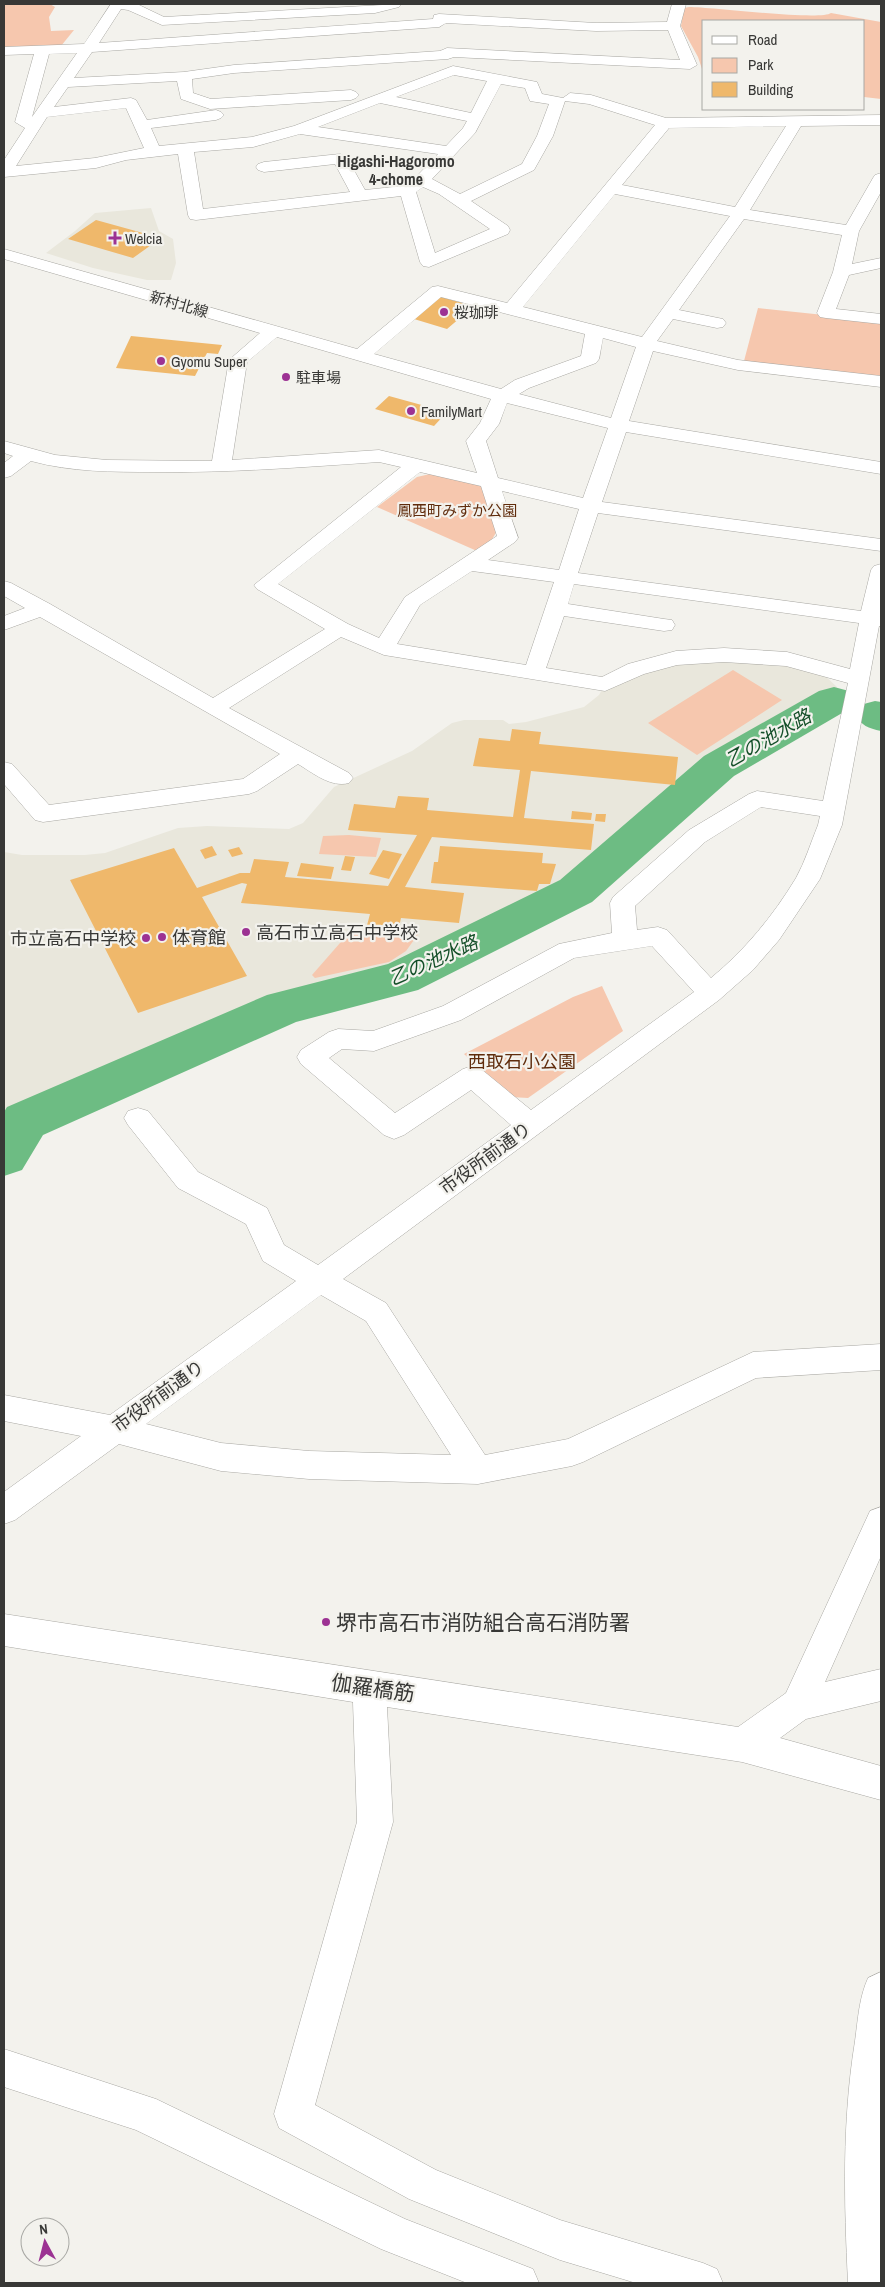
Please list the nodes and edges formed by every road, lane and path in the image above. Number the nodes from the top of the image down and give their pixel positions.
1 (118, 4) edge
2 (394, 4) edge
3 (432, 4) edge
4 (679, 4) edge
5 (374, 6) edge
6 (673, 26) junction
7 (227, 37) junction
8 (444, 42) junction
9 (89, 48) junction
10 (4, 51) edge
11 (42, 51) junction
12 (344, 61) junction
13 (234, 69) junction
14 (184, 76) junction
15 (496, 78) junction
16 (62, 82) junction
17 (364, 98) junction
18 (570, 98) dead end
19 (213, 109) junction
20 (475, 118) junction
21 (39, 119) junction
22 (881, 120) edge
23 (796, 122) junction
24 (665, 123) junction
25 (142, 125) junction
26 (299, 129) junction
27 (253, 142) junction
28 (233, 144) junction
29 (186, 148) junction
30 (154, 151) junction
31 (449, 151) junction
32 (9, 153) edge
33 (264, 167) junction
34 (4, 172) edge
35 (881, 178) edge
36 (422, 180) junction
37 (612, 188) junction
38 (407, 190) junction
39 (275, 192) junction
40 (360, 196) junction
41 (459, 201) junction
42 (740, 213) junction
43 (850, 231) junction
44 (4, 254) edge
45 (881, 263) edge
46 (842, 272) junction
47 (511, 310) junction
48 (668, 312) junction
49 (881, 319) edge
50 (717, 323) dead end
51 (273, 331) junction
52 (595, 331) junction
53 (646, 344) junction
54 (358, 356) junction
55 (881, 382) edge
56 (503, 396) junction
57 (618, 425) junction
58 (4, 447) edge
59 (27, 454) junction
60 (416, 465) junction
61 (221, 467) junction
62 (881, 468) edge
63 (4, 472) edge
64 (488, 482) junction
65 (590, 506) junction
66 (881, 545) edge
67 (470, 564) junction
68 (881, 570) edge
69 (565, 577) junction
70 (4, 587) edge
71 (43, 608) junction
72 (556, 609) junction
73 (876, 620) edge
74 (4, 624) edge
75 (664, 625) dead end
76 (340, 629) junction
77 (384, 648) junction
78 (534, 672) junction
79 (860, 679) junction
80 (214, 708) junction
81 (297, 754) junction
82 (4, 769) edge
83 (341, 778) dead end
84 (833, 810) junction
85 (625, 940) junction
86 (710, 993) junction
87 (138, 1118) dead end
88 (530, 1125) junction
89 (319, 1279) junction
90 (881, 1357) edge
91 (4, 1408) edge
92 (113, 1429) junction
93 (478, 1470) junction
94 (4, 1510) edge
95 (881, 1521) edge
96 (4, 1630) edge
97 (881, 1685) edge
98 (369, 1687) junction
99 (798, 1705) junction
100 (742, 1745) junction
101 (881, 1783) edge
102 (881, 1991) edge
103 (4, 2068) edge
104 (519, 2283) edge
105 (703, 2283) edge
106 (868, 2283) edge

1 - 5 street
1 - 9 street
2 - 5 street
3 - 8 street
4 - 6 street
6 - 8 street
6 - 8 street
7 - 8 street
7 - 9 street
7 - 13 street
8 - 12 street
8 - 15 street
8 - 17 street
9 - 11 street
9 - 16 street
10 - 11 street
11 - 21 street
12 - 13 street
12 - 17 street
13 - 14 street
14 - 16 street
14 - 19 street
15 - 20 street
15 - 41 street
16 - 21 street
17 - 19 street
17 - 20 street
17 - 26 street
18 - 24 street
19 - 25 street
19 - 28 street
20 - 31 street
21 - 25 street
21 - 32 street
22 - 23 street
23 - 24 street
23 - 42 street
24 - 37 street
25 - 30 street
26 - 27 street
26 - 31 street
27 - 28 street
27 - 33 street
28 - 29 street
29 - 30 street
29 - 39 street
30 - 34 street
31 - 36 street
32 - 34 street
33 - 39 street
33 - 40 street
35 - 43 street
36 - 38 street
36 - 41 street
37 - 42 street
37 - 47 street
38 - 40 street
38 - 41 street
39 - 40 street
42 - 43 street
42 - 48 street
43 - 46 street
44 - 51 street, 新村北線
45 - 46 street
46 - 49 street
47 - 52 street
47 - 54 street
48 - 50 street
48 - 53 street
51 - 54 street, 新村北線
51 - 61 street
52 - 53 street
52 - 56 street
53 - 55 street
53 - 57 street
54 - 56 street, 新村北線
56 - 57 street, 新村北線
56 - 64 street
57 - 62 street, 新村北線
57 - 65 street
58 - 59 street
59 - 61 street
59 - 63 street
60 - 61 street
60 - 64 street
60 - 76 street
64 - 65 street
64 - 67 street
65 - 66 street
65 - 69 street
67 - 69 street
67 - 77 street
68 - 73 street, 市役所前通り
69 - 72 street
69 - 73 street
70 - 71 street
71 - 74 street
71 - 80 street
72 - 75 street
72 - 78 street
73 - 79 street, 市役所前通り
76 - 77 street
76 - 80 street
77 - 78 street
78 - 79 street
79 - 84 street, 市役所前通り
80 - 81 street
81 - 82 street
81 - 83 street
84 - 85 street
84 - 86 street, 市役所前通り
85 - 86 street
85 - 88 street
86 - 88 street, 市役所前通り
87 - 89 street
88 - 89 street, 市役所前通り
89 - 92 street, 市役所前通り
89 - 93 street
90 - 93 street
91 - 92 street
92 - 93 street
92 - 94 street, 市役所前通り
95 - 99 street
96 - 98 street, 伽羅橋筋
97 - 99 street
98 - 100 street, 伽羅橋筋
98 - 105 street
99 - 100 street
100 - 101 street, 伽羅橋筋
102 - 106 street
103 - 104 street

